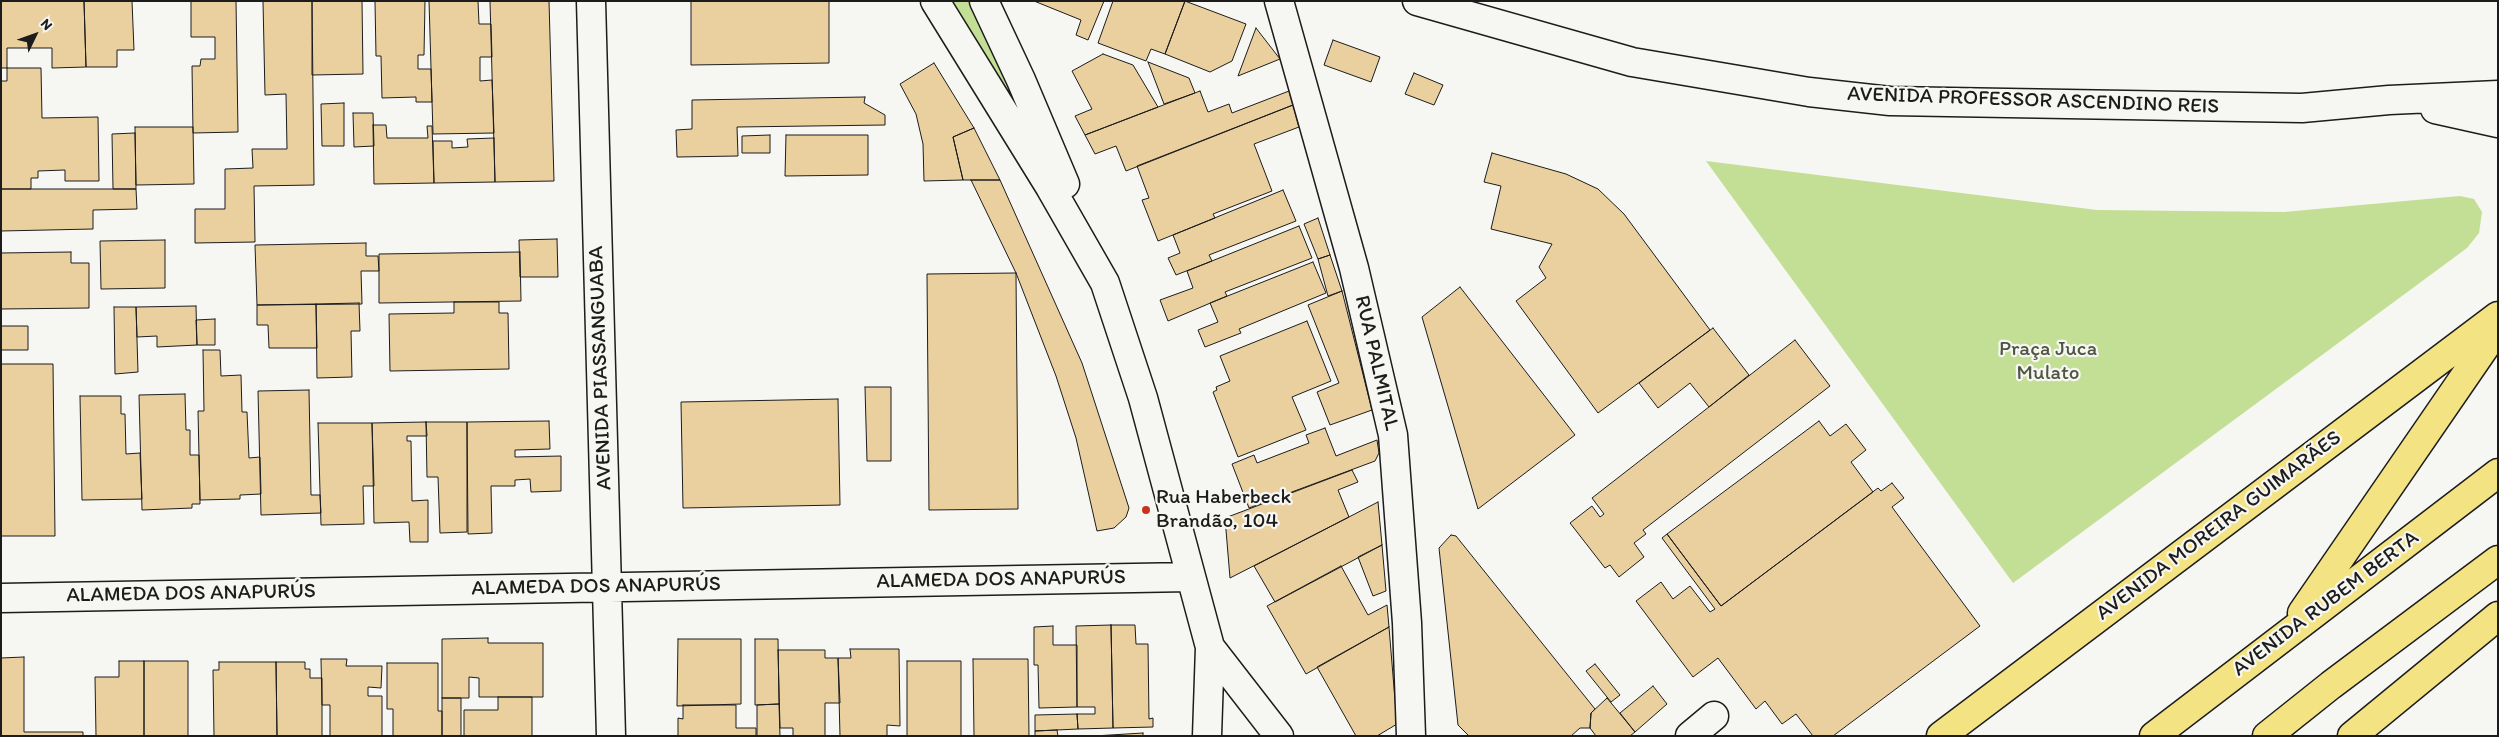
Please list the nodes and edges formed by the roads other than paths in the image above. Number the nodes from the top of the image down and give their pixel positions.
1 (591, 1) edge
2 (935, 1) edge
3 (984, 1) edge
4 (1279, 1) edge
5 (1418, 1) edge
6 (2498, 95) edge
7 (2390, 100) junction
8 (2498, 123) edge
9 (1050, 188) junction
10 (2498, 316) edge
11 (2498, 328) edge
12 (2498, 473) edge
13 (2498, 560) edge
14 (1190, 576) junction
15 (608, 587) junction
16 (1, 598) edge
17 (2498, 616) edge
18 (2286, 635) junction
19 (1210, 647) junction
20 (1714, 716) dead end
21 (611, 736) edge
22 (1206, 736) edge
23 (1280, 736) edge
24 (1411, 736) edge
25 (1690, 736) edge
26 (1941, 736) edge
27 (2154, 736) edge
28 (2267, 736) edge
29 (2352, 736) edge

1 - 15 street, AVENIDA PIASSANGUABA
2 - 9 street
3 - 9 street
4 - 24 street, RUA PALMITAL
5 - 7 street, AVENIDA PROFESSOR ASCENDINO REIS
6 - 7 street, AVENIDA PROFESSOR ASCENDINO REIS
7 - 8 street, AVENIDA PROFESSOR ASCENDINO REIS
9 - 14 street
10 - 26 highway, AVENIDA MOREIRA GUIMARÃES
11 - 18 highway
12 - 18 highway, AVENIDA RUBEM BERTA
13 - 28 highway
14 - 15 street, ALAMEDA DOS ANAPURÚS
14 - 19 street
15 - 16 street, ALAMEDA DOS ANAPURÚS
15 - 21 street, AVENIDA PIASSANGUABA
17 - 29 highway
18 - 27 highway, AVENIDA RUBEM BERTA
19 - 22 street
19 - 23 street
20 - 25 street

